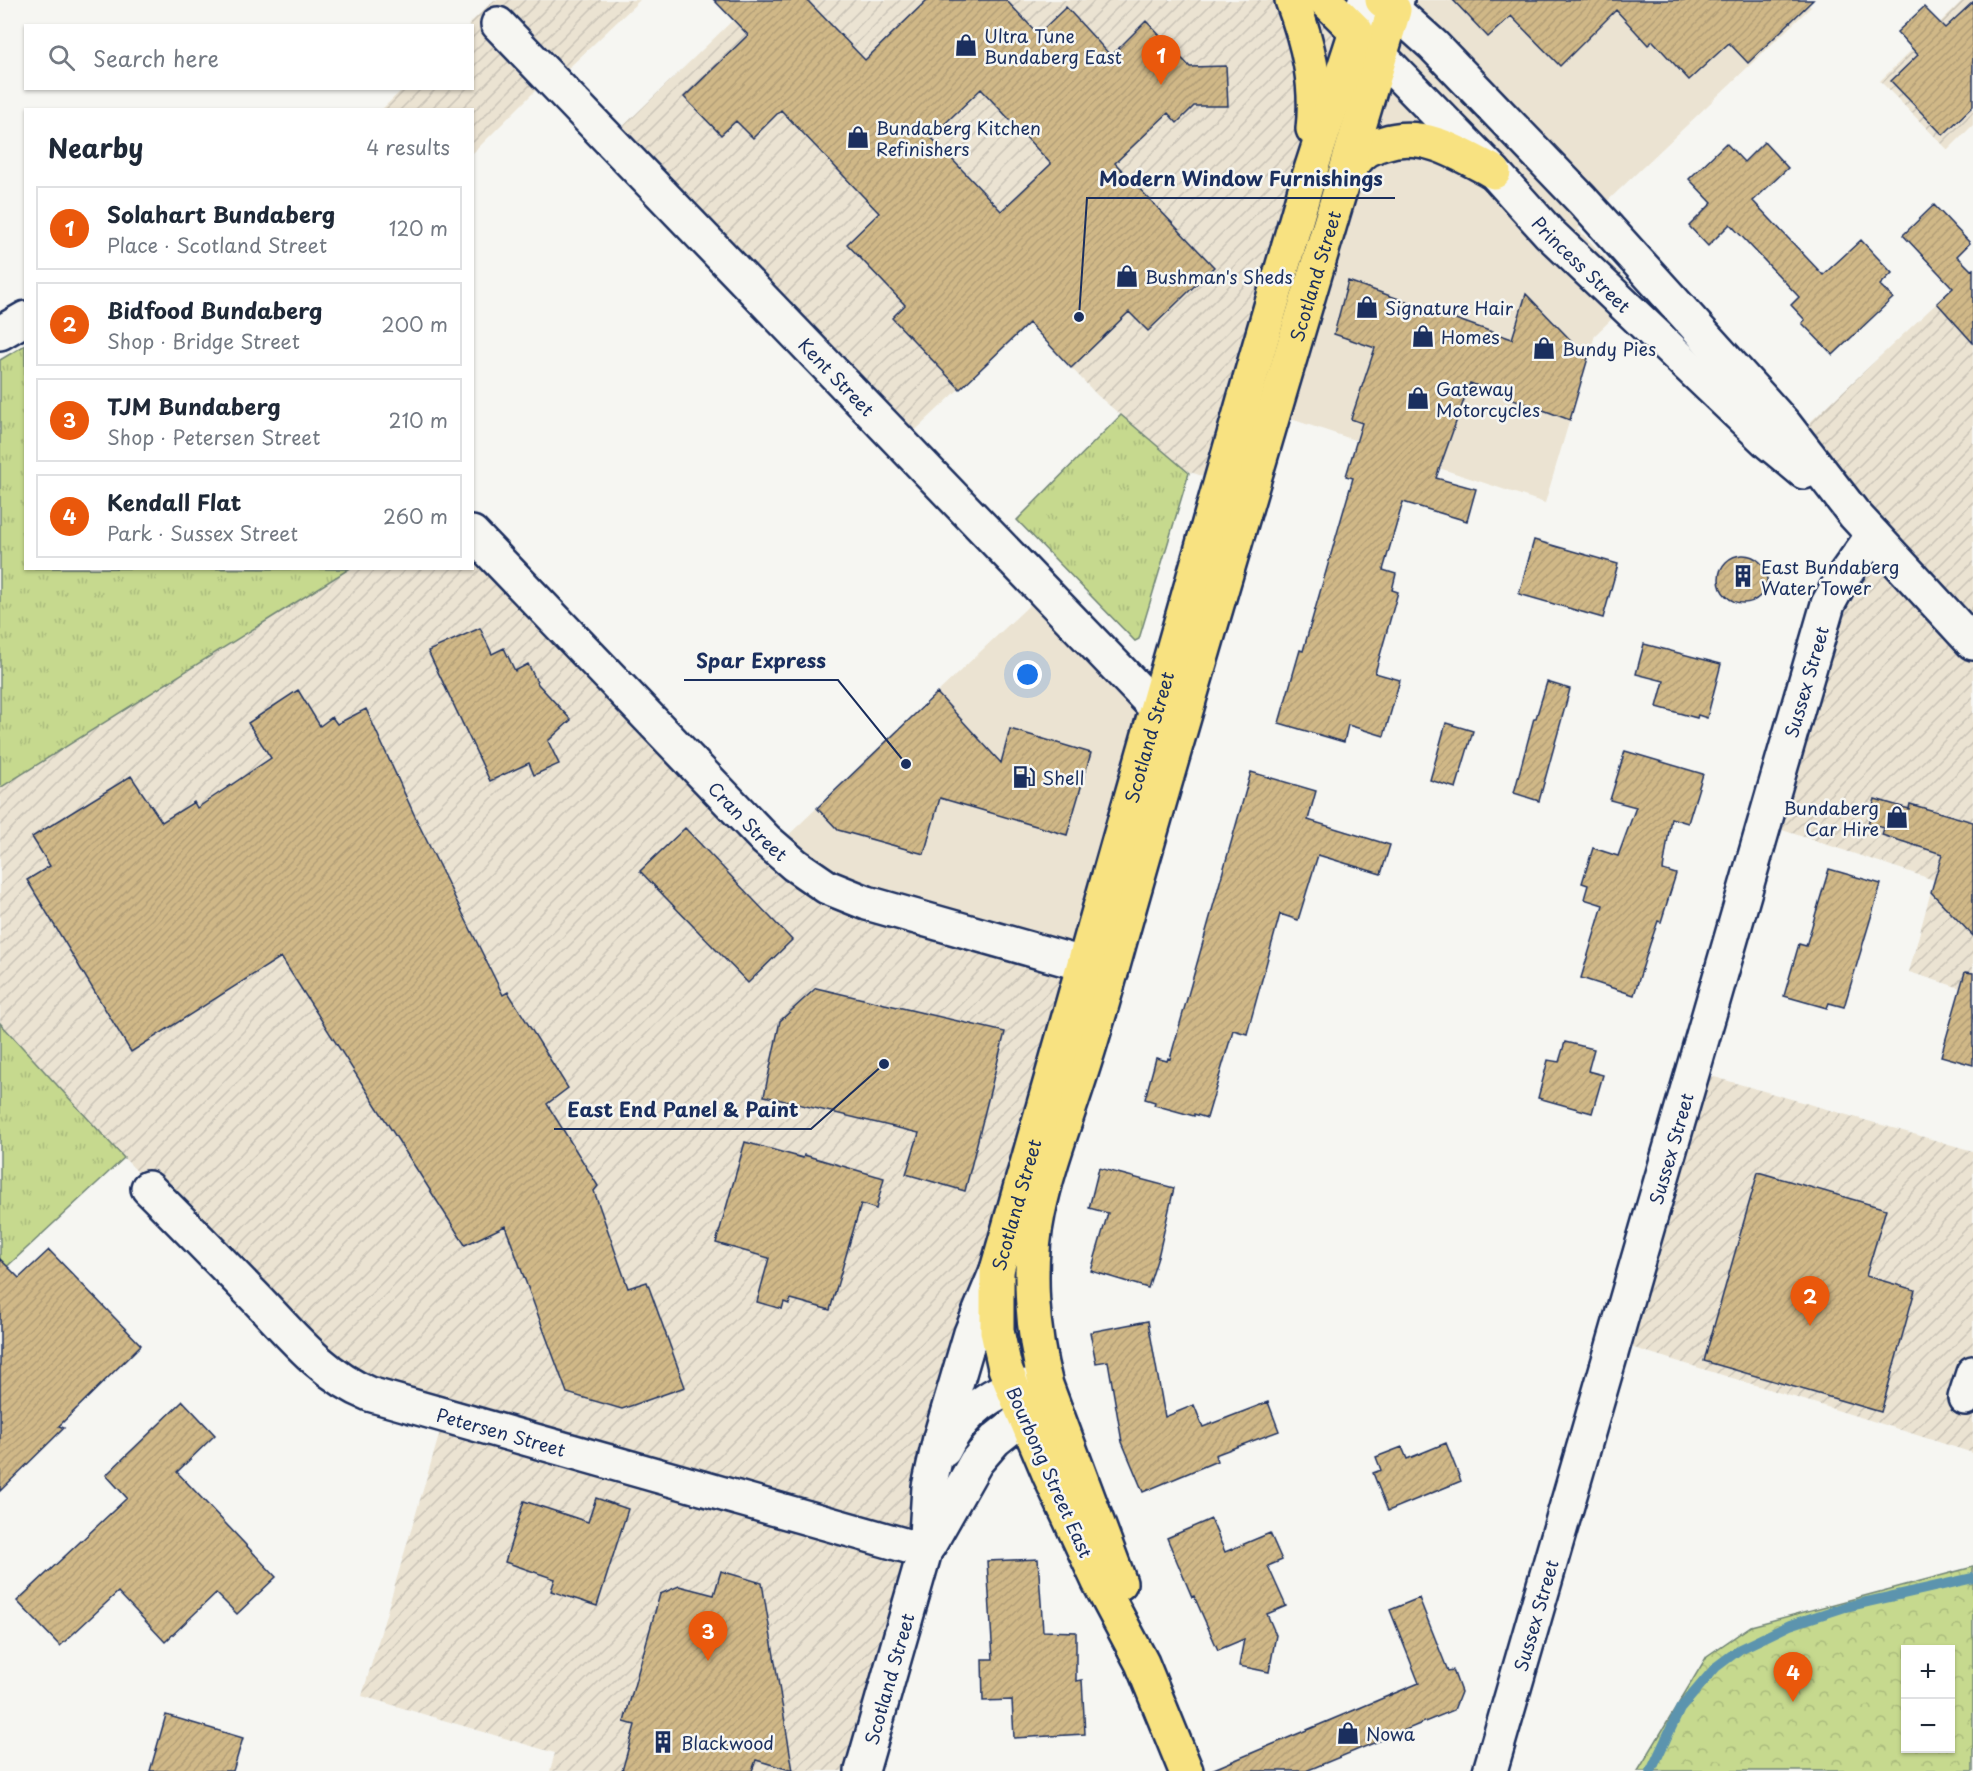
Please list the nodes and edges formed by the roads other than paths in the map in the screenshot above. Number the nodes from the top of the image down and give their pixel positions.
1 (1292, 0) edge
2 (1325, 0) edge
3 (1385, 3) edge
4 (498, 24) dead end
5 (1356, 31) junction
6 (1381, 56) junction
7 (1494, 172) junction
8 (1308, 179) junction
9 (1340, 186) junction
10 (24, 319) edge
11 (0, 333) edge
12 (1863, 525) junction
13 (474, 535) edge
14 (1970, 632) edge
15 (1170, 712) junction
16 (1097, 968) junction
17 (148, 1188) dead end
18 (997, 1270) junction
19 (1034, 1316) joint
20 (1046, 1385) junction
21 (1019, 1402) junction
22 (932, 1473) junction
23 (925, 1551) junction
24 (1142, 1663) junction
25 (862, 1771) edge
26 (1186, 1771) edge
27 (1490, 1771) edge

1 - 8 main road
2 - 5 main road, Princess Street
3 - 5 street, Scotland Street
3 - 6 main road, Scotland Street
3 - 12 street, Princess Street
4 - 15 street, Kent Street
5 - 6 street, Princess Street
5 - 8 main road, Scotland Street
6 - 7 street, Princess Street
6 - 9 main road, Scotland Street
7 - 9 main road
7 - 12 street, Princess Street
8 - 15 main road, Scotland Street
9 - 15 main road, Scotland Street
10 - 11 street
12 - 14 street, Princess Street
12 - 27 street, Sussex Street
13 - 16 street, Cran Street
15 - 16 main road, Scotland Street
16 - 18 main road, Scotland Street
16 - 19 main road, Scotland Street
17 - 23 street, Petersen Street
18 - 21 main road, Bourbong Street East
18 - 22 street, Scotland Street
19 - 20 main road, Bourbong Street East
20 - 21 street, Scotland Street
20 - 24 main road, Bourbong Street East
21 - 22 street, Scotland Street
21 - 23 street, Scotland Street
21 - 24 main road, Bourbong Street East
22 - 23 street, Scotland Street
23 - 25 street, Scotland Street
24 - 26 main road, Bourbong Street East

